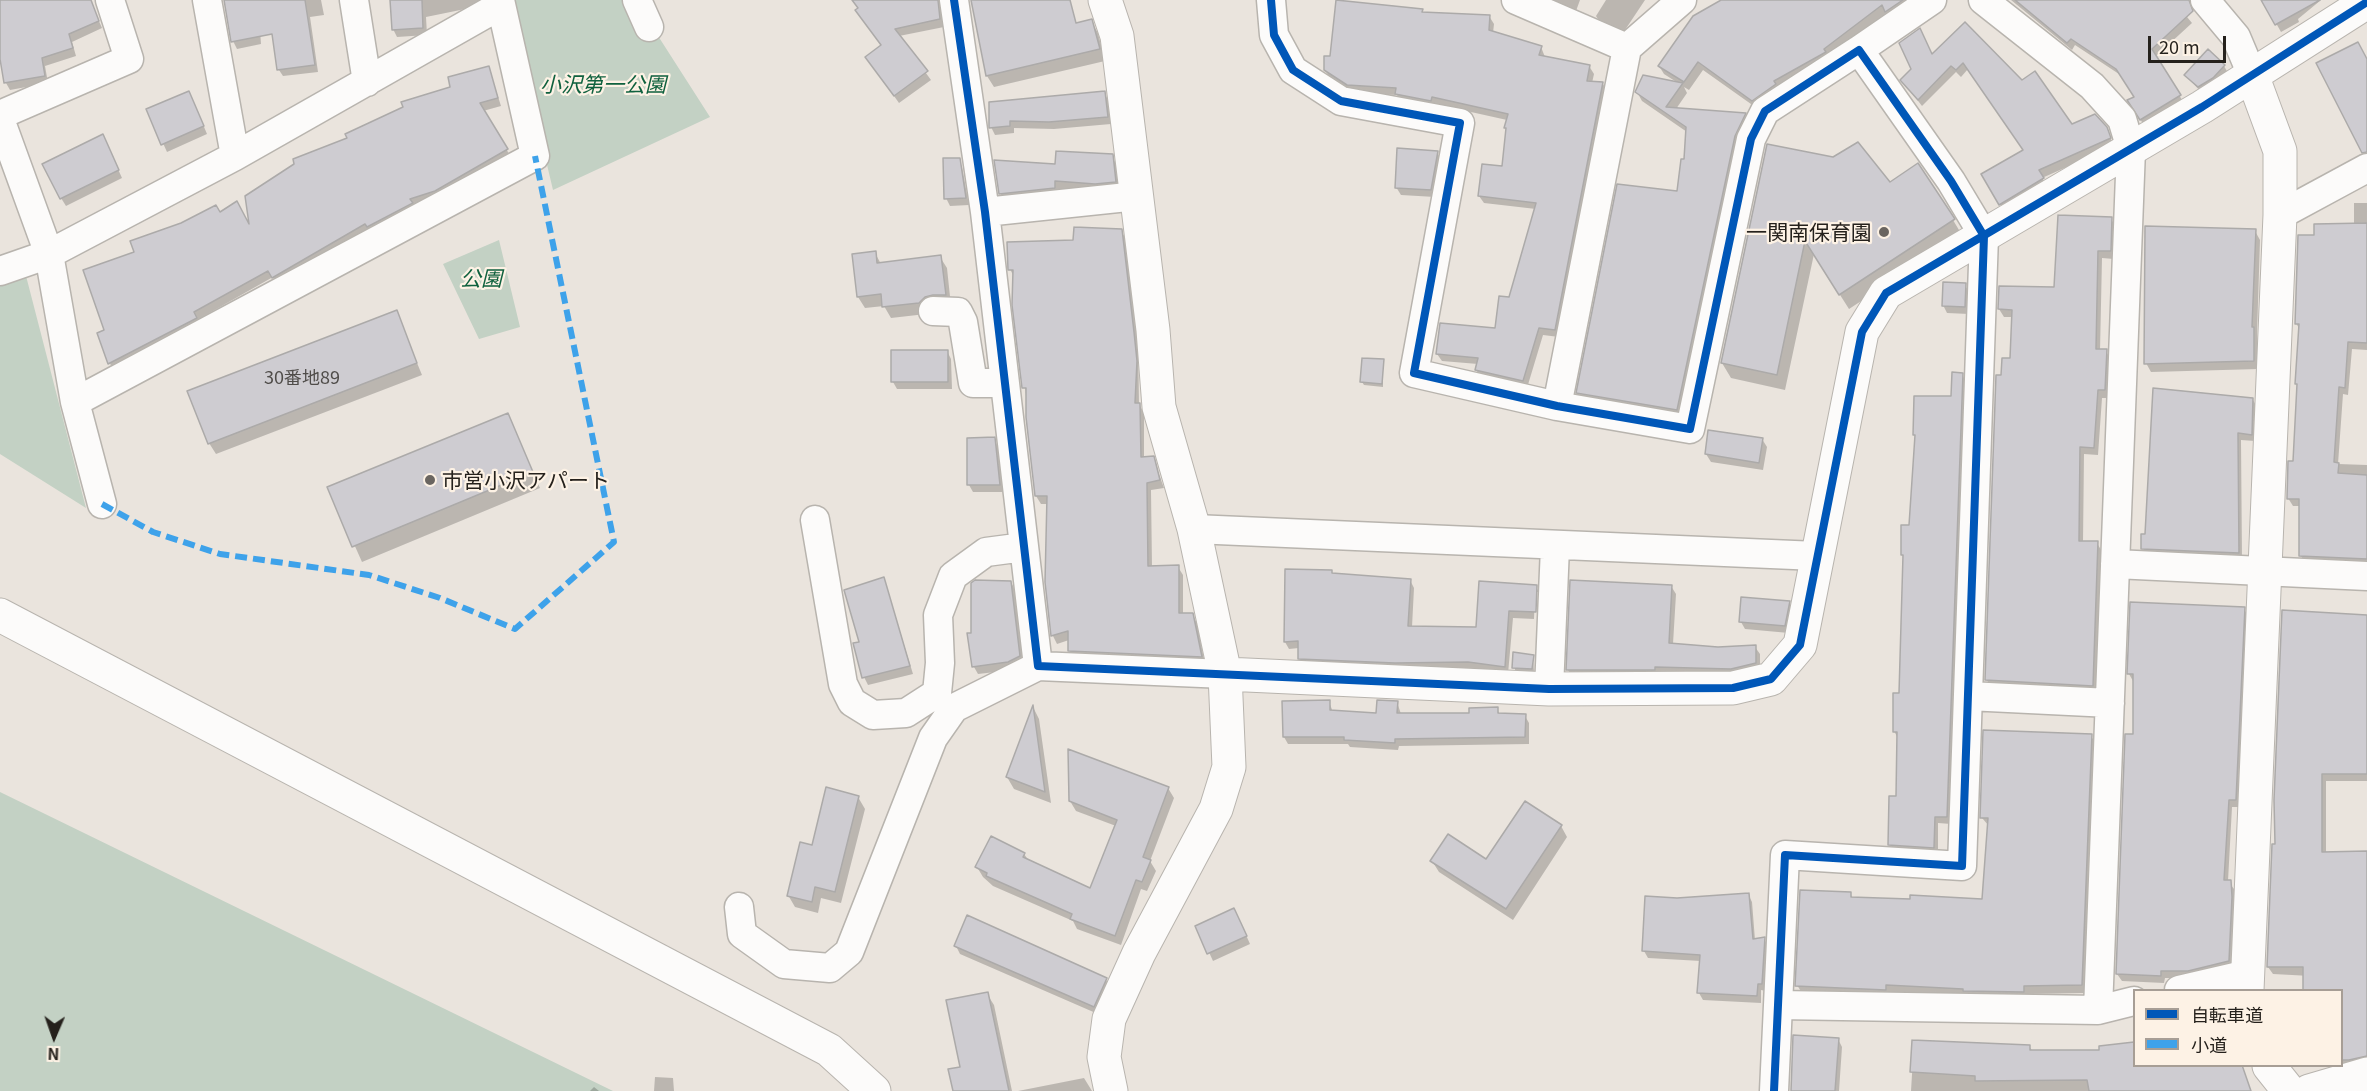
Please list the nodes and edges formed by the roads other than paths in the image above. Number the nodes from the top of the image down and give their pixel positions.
1 (110, 0) edge
2 (207, 0) edge
3 (354, 0) edge
4 (637, 0) edge
5 (954, 0) edge
6 (1105, 0) edge
7 (1271, 0) edge
8 (1516, 0) edge
9 (1682, 0) edge
10 (1932, 0) edge
11 (1983, 0) edge
12 (2205, 0) edge
13 (2367, 2) edge
14 (501, 3) edge
15 (649, 27) dead end
16 (1627, 48) junction
17 (1859, 50) junction
18 (2252, 75) junction
19 (367, 82) junction
20 (0, 117) edge
21 (2131, 149) junction
22 (235, 156) junction
23 (2367, 168) edge
24 (1137, 196) junction
25 (985, 212) junction
26 (2280, 215) junction
27 (1984, 236) junction
28 (49, 254) junction
29 (0, 271) edge
30 (933, 311) dead end
31 (1005, 383) junction
32 (75, 402) junction
33 (1557, 406) junction
34 (102, 504) dead end
35 (815, 520) dead end
36 (1194, 529) junction
37 (1555, 546) junction
38 (1024, 547) junction
39 (1817, 556) junction
40 (2115, 564) junction
41 (2265, 572) junction
42 (2367, 576) edge
43 (0, 615) edge
44 (1038, 666) junction
45 (1225, 674) junction
46 (1549, 689) junction
47 (1968, 696) junction
48 (2110, 703) junction
49 (739, 907) dead end
50 (2248, 982) edge
51 (2188, 989) edge
52 (2133, 1001) edge
53 (1778, 1005) junction
54 (2098, 1010) junction
55 (2271, 1067) edge
56 (2367, 1074) edge
57 (874, 1091) edge
58 (1111, 1091) edge
59 (1774, 1091) edge
60 (2289, 1091) edge
61 (2309, 1091) edge

1 - 20 street
2 - 22 street
3 - 19 street
4 - 15 street
5 - 25 street
6 - 24 street
7 - 33 street
8 - 16 street
9 - 16 street
10 - 17 street
11 - 21 street
12 - 18 street
13 - 18 street
14 - 19 street
14 - 32 street
16 - 33 street
17 - 27 street
17 - 33 street
18 - 21 street
18 - 26 street
19 - 22 street
20 - 28 street
21 - 27 street
21 - 40 street
22 - 28 street
23 - 26 street
24 - 25 street
24 - 36 street
25 - 31 street
26 - 41 street
27 - 39 street
27 - 47 street
28 - 29 street
28 - 32 street
30 - 31 street
31 - 38 street
32 - 34 street
35 - 38 street
36 - 37 street
36 - 45 street
37 - 39 street
37 - 46 street
38 - 44 street
39 - 46 street
40 - 41 street
40 - 48 street
41 - 42 street
41 - 50 street
43 - 57 street
44 - 45 street
44 - 49 street
45 - 46 street
45 - 58 street
47 - 48 street
47 - 53 street
48 - 54 street
50 - 51 street
52 - 54 street
53 - 54 street
53 - 59 street
55 - 60 street
56 - 61 street

